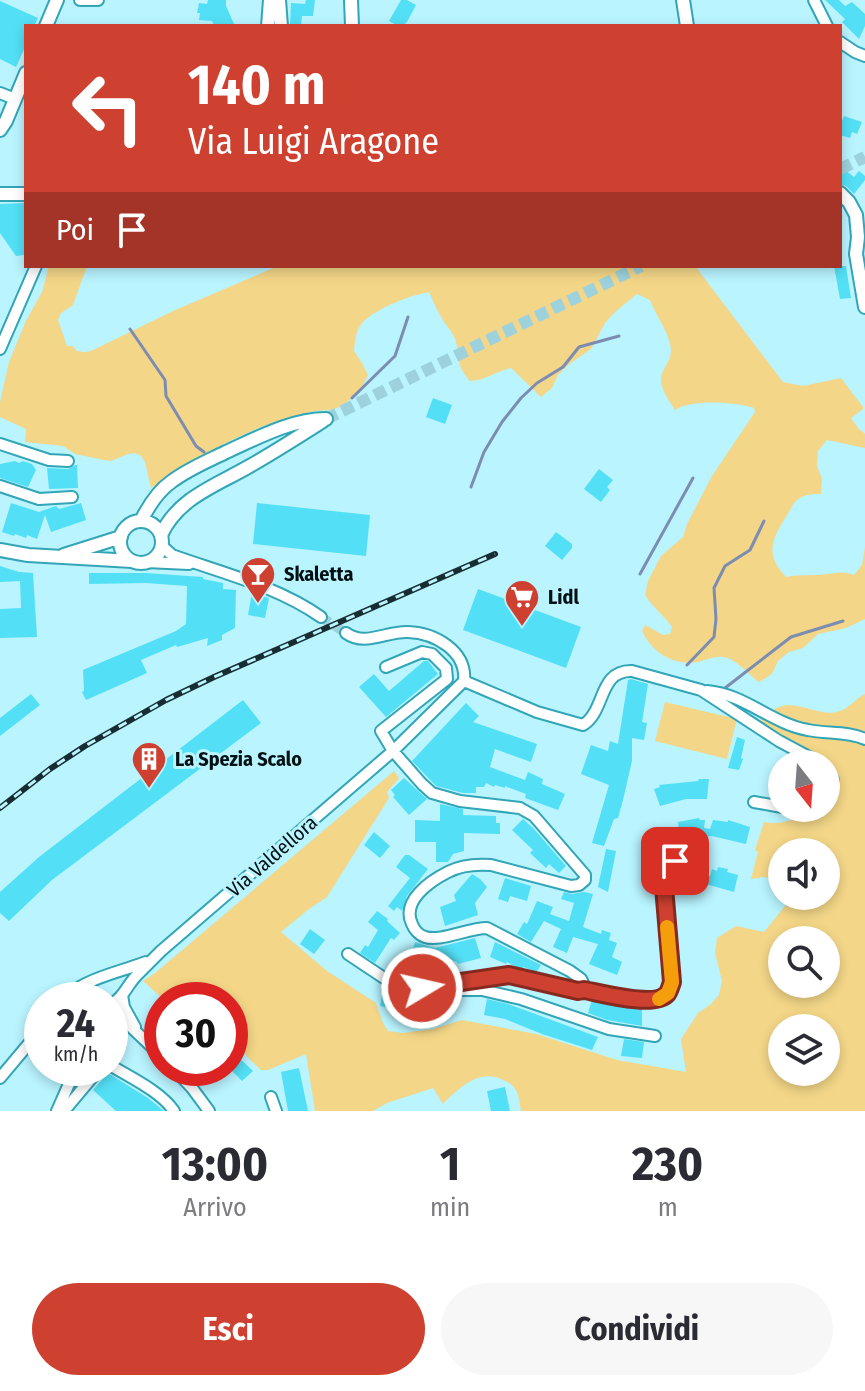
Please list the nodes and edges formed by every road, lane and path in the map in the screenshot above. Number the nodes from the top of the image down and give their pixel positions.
1 (57, 0) edge
2 (80, 0) edge
3 (98, 0) edge
4 (270, 0) edge
5 (279, 0) edge
6 (351, 0) edge
7 (683, 0) edge
8 (814, 0) edge
9 (47, 24) edge
10 (268, 24) edge
11 (281, 24) edge
12 (354, 24) edge
13 (687, 24) edge
14 (826, 24) edge
15 (842, 43) edge
16 (865, 56) edge
17 (24, 78) edge
18 (0, 93) edge
19 (15, 99) junction
20 (0, 130) edge
21 (0, 194) edge
22 (24, 194) edge
23 (842, 195) edge
24 (35, 268) edge
25 (865, 307) edge
26 (0, 349) edge
27 (0, 444) edge
28 (68, 461) dead end
29 (0, 486) edge
30 (72, 497) dead end
31 (141, 521) junction
32 (121, 537) junction
33 (162, 540) junction
34 (0, 550) edge
35 (57, 557) junction
36 (132, 561) junction
37 (146, 562) junction
38 (199, 565) junction
39 (321, 617) tunnel mouth
40 (346, 633) tunnel mouth
41 (386, 667) dead end
42 (464, 681) junction
43 (701, 690) junction
44 (865, 739) edge
45 (796, 750) edge
46 (393, 751) junction
47 (754, 802) dead end
48 (768, 804) edge
49 (675, 861) dead end
50 (348, 954) dead end
51 (152, 960) junction
52 (113, 975) junction
53 (98, 979) junction
54 (90, 982) edge
55 (97, 982) edge
56 (121, 982) edge
57 (128, 987) edge
58 (434, 989) junction
59 (584, 990) junction
60 (128, 1014) edge
61 (128, 1023) edge
62 (128, 1026) edge
63 (136, 1029) junction
64 (655, 1036) dead end
65 (144, 1038) edge
66 (24, 1049) edge
67 (128, 1076) edge
68 (0, 1078) edge
69 (68, 1086) edge
70 (85, 1086) edge
71 (190, 1086) edge
72 (271, 1097) dead end
73 (57, 1111) edge
74 (65, 1111) edge
75 (174, 1111) edge
76 (209, 1111) edge
77 (276, 1111) edge

1 - 9 street
2 - 3 street
4 - 10 street
5 - 11 street
6 - 12 street
7 - 13 street
8 - 14 street
15 - 16 street
17 - 19 street
18 - 19 street
19 - 20 street
21 - 22 street
23 - 25 street
24 - 26 street
27 - 28 street
29 - 30 street
31 - 32 street
31 - 33 street
31 - 33 street
32 - 35 street
32 - 36 street
33 - 37 street
33 - 38 street
34 - 35 street
35 - 36 street
36 - 37 street
37 - 38 street
38 - 39 street
40 - 42 street
41 - 46 street
42 - 43 street
42 - 46 street, Via Valdellora
43 - 44 street
43 - 45 street
46 - 51 street, Via Valdellora
46 - 59 street
47 - 48 street
49 - 59 street
50 - 58 street
51 - 52 street, Via Valdellora
51 - 57 street, Via Valdellora
52 - 53 street, Via Valdellora
52 - 56 street
53 - 54 street, Via Valdellora
53 - 55 street, Via Valdellora
58 - 59 street
58 - 64 street
60 - 63 street
61 - 63 street
62 - 63 street
63 - 65 street
66 - 68 street
67 - 75 street
69 - 73 street
70 - 74 street
71 - 76 street
72 - 77 street

